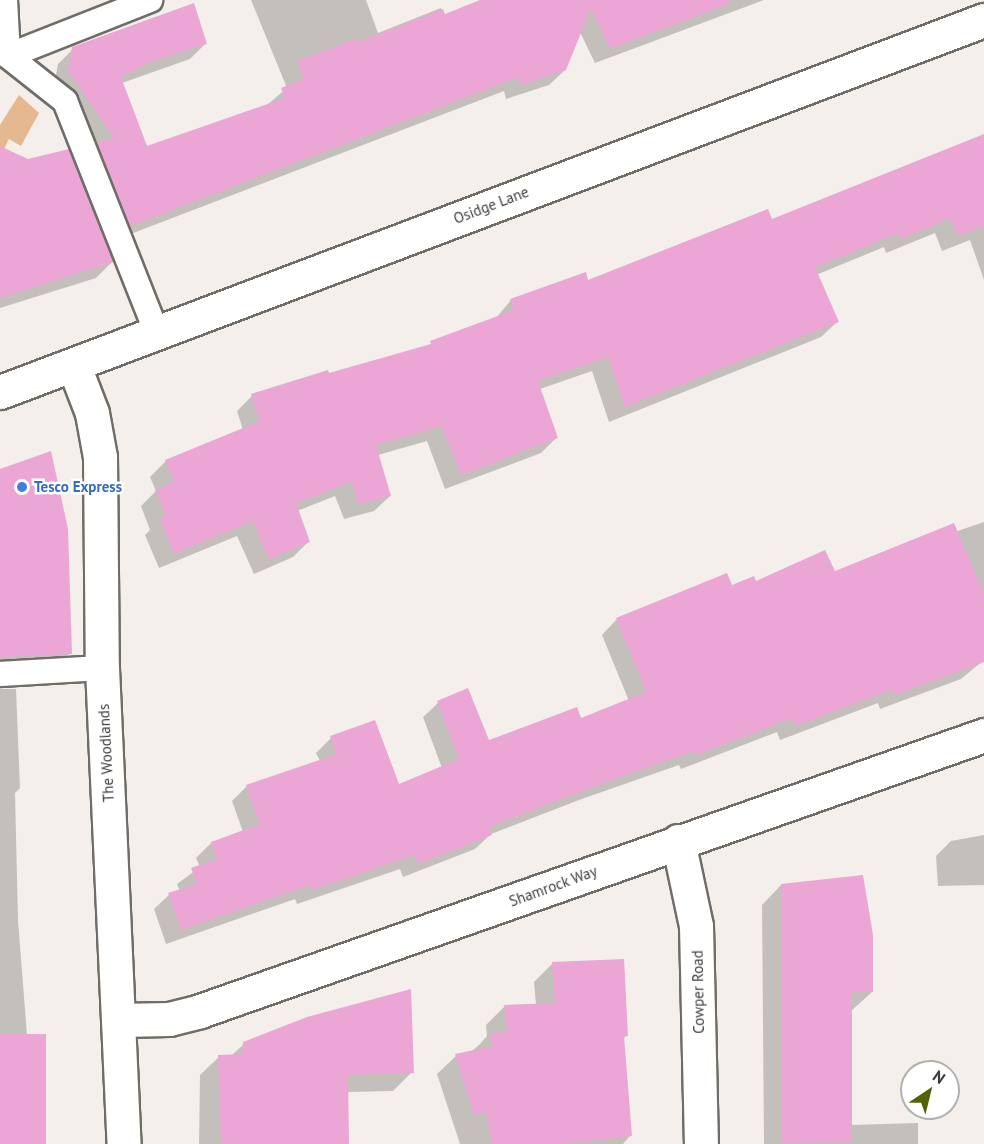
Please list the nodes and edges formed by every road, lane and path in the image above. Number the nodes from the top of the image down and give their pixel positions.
1 (5, 0) edge
2 (150, 0) edge
3 (984, 21) edge
4 (8, 56) junction
5 (156, 331) junction
6 (74, 366) junction
7 (0, 392) edge
8 (102, 668) junction
9 (0, 674) edge
10 (984, 735) edge
11 (678, 841) junction
12 (118, 1020) junction
13 (124, 1144) edge
14 (701, 1144) edge

1 - 4 lane
2 - 4 lane
3 - 5 street, Osidge Lane
4 - 5 lane
5 - 6 street, Osidge Lane
6 - 7 street, Osidge Lane
6 - 8 street, The Woodlands
8 - 9 lane
8 - 12 street, The Woodlands
10 - 11 street, Shamrock Way
11 - 12 street, Shamrock Way
11 - 14 street, Cowper Road
12 - 13 street, The Woodlands

